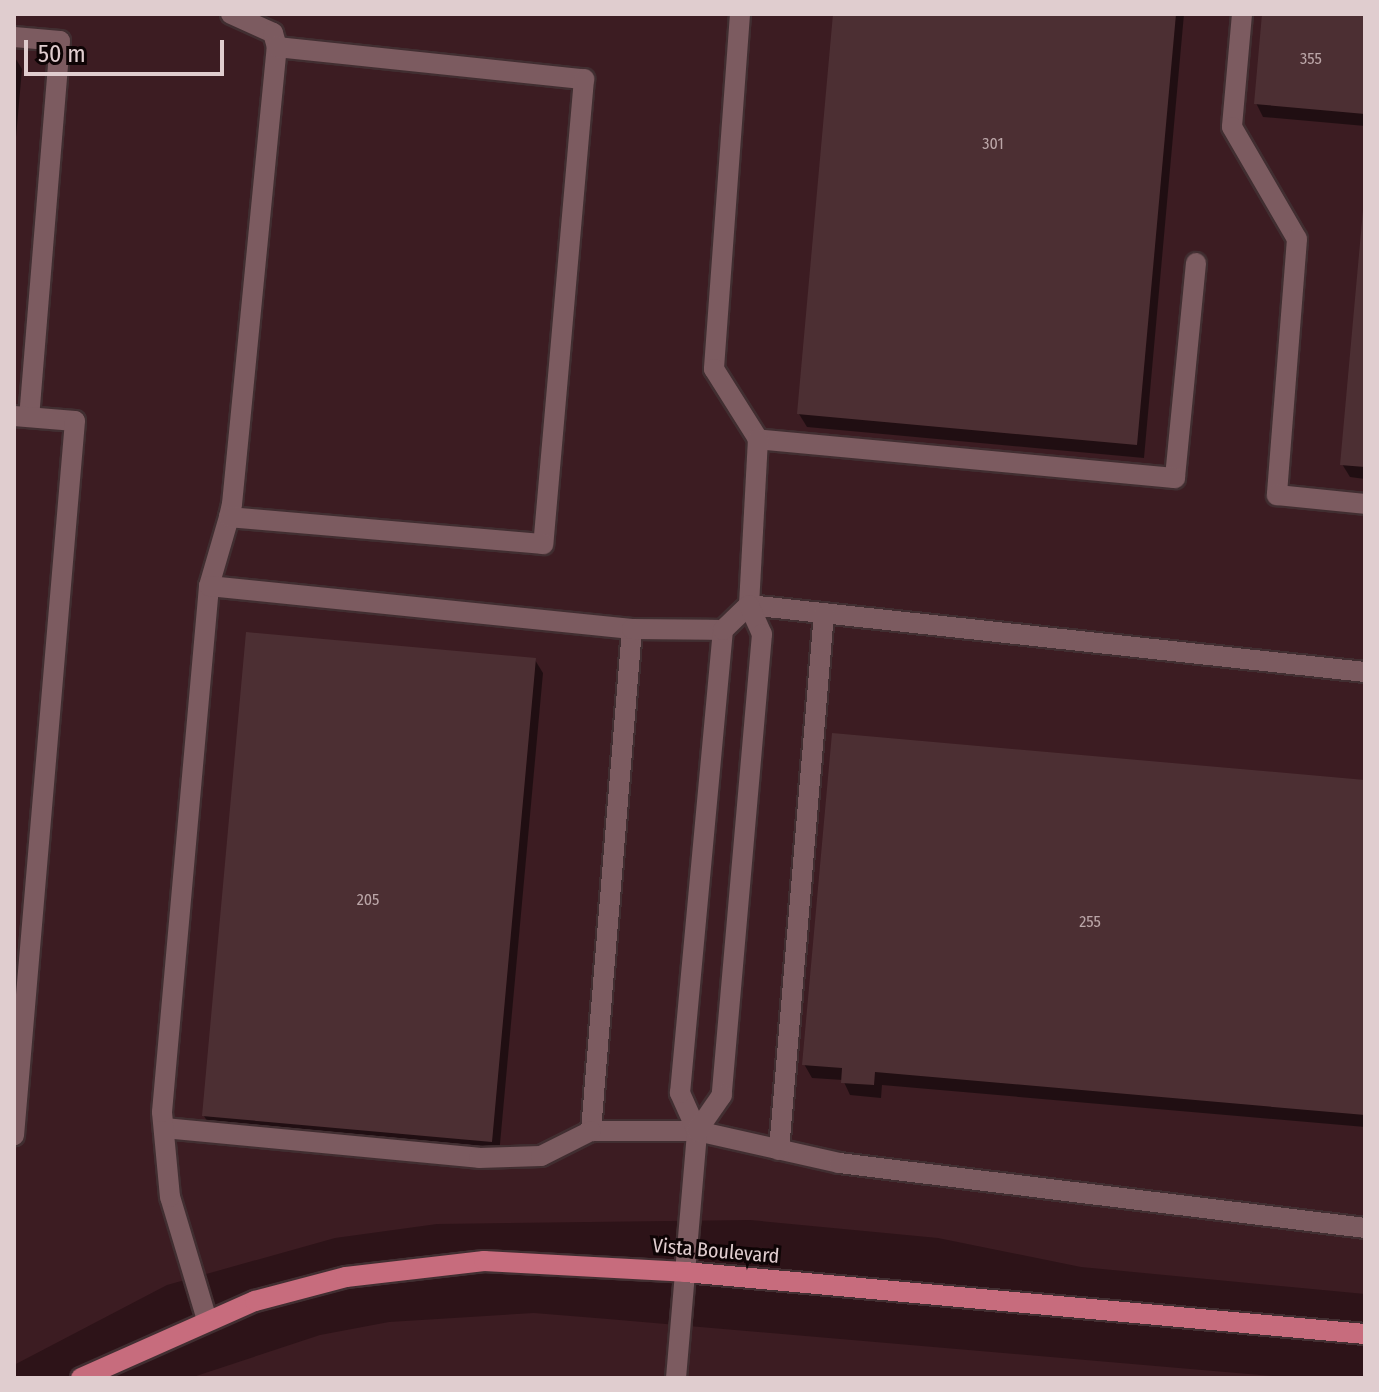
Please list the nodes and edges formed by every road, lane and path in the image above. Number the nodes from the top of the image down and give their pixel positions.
1 (231, 14) edge
2 (740, 14) edge
3 (1242, 14) edge
4 (14, 37) edge
5 (277, 47) junction
6 (1196, 263) dead end
7 (21, 417) edge
8 (758, 439) junction
9 (1365, 504) edge
10 (229, 517) junction
11 (209, 586) junction
12 (749, 605) junction
13 (824, 613) junction
14 (632, 629) junction
15 (723, 630) junction
16 (1365, 672) edge
17 (164, 1128) junction
18 (591, 1131) junction
19 (697, 1131) junction
20 (14, 1135) edge
21 (779, 1150) junction
22 (1365, 1228) edge
23 (685, 1272) junction
24 (207, 1320) junction
25 (1365, 1334) edge
26 (81, 1378) edge
27 (676, 1378) edge

1 - 5 lane
2 - 8 lane
3 - 9 lane
4 - 7 lane
5 - 10 lane
5 - 10 lane
6 - 8 lane
7 - 20 lane
8 - 12 lane
10 - 11 lane
11 - 14 lane
11 - 17 lane
12 - 13 lane
12 - 15 lane
12 - 19 lane
13 - 16 lane
13 - 21 lane
14 - 15 lane
14 - 18 lane
15 - 19 lane
17 - 18 lane
17 - 24 lane
18 - 19 lane
19 - 21 lane
19 - 23 lane
21 - 22 lane
23 - 24 main road, Vista Boulevard
23 - 25 main road, Vista Boulevard
23 - 27 lane
24 - 26 main road, Vista Boulevard

